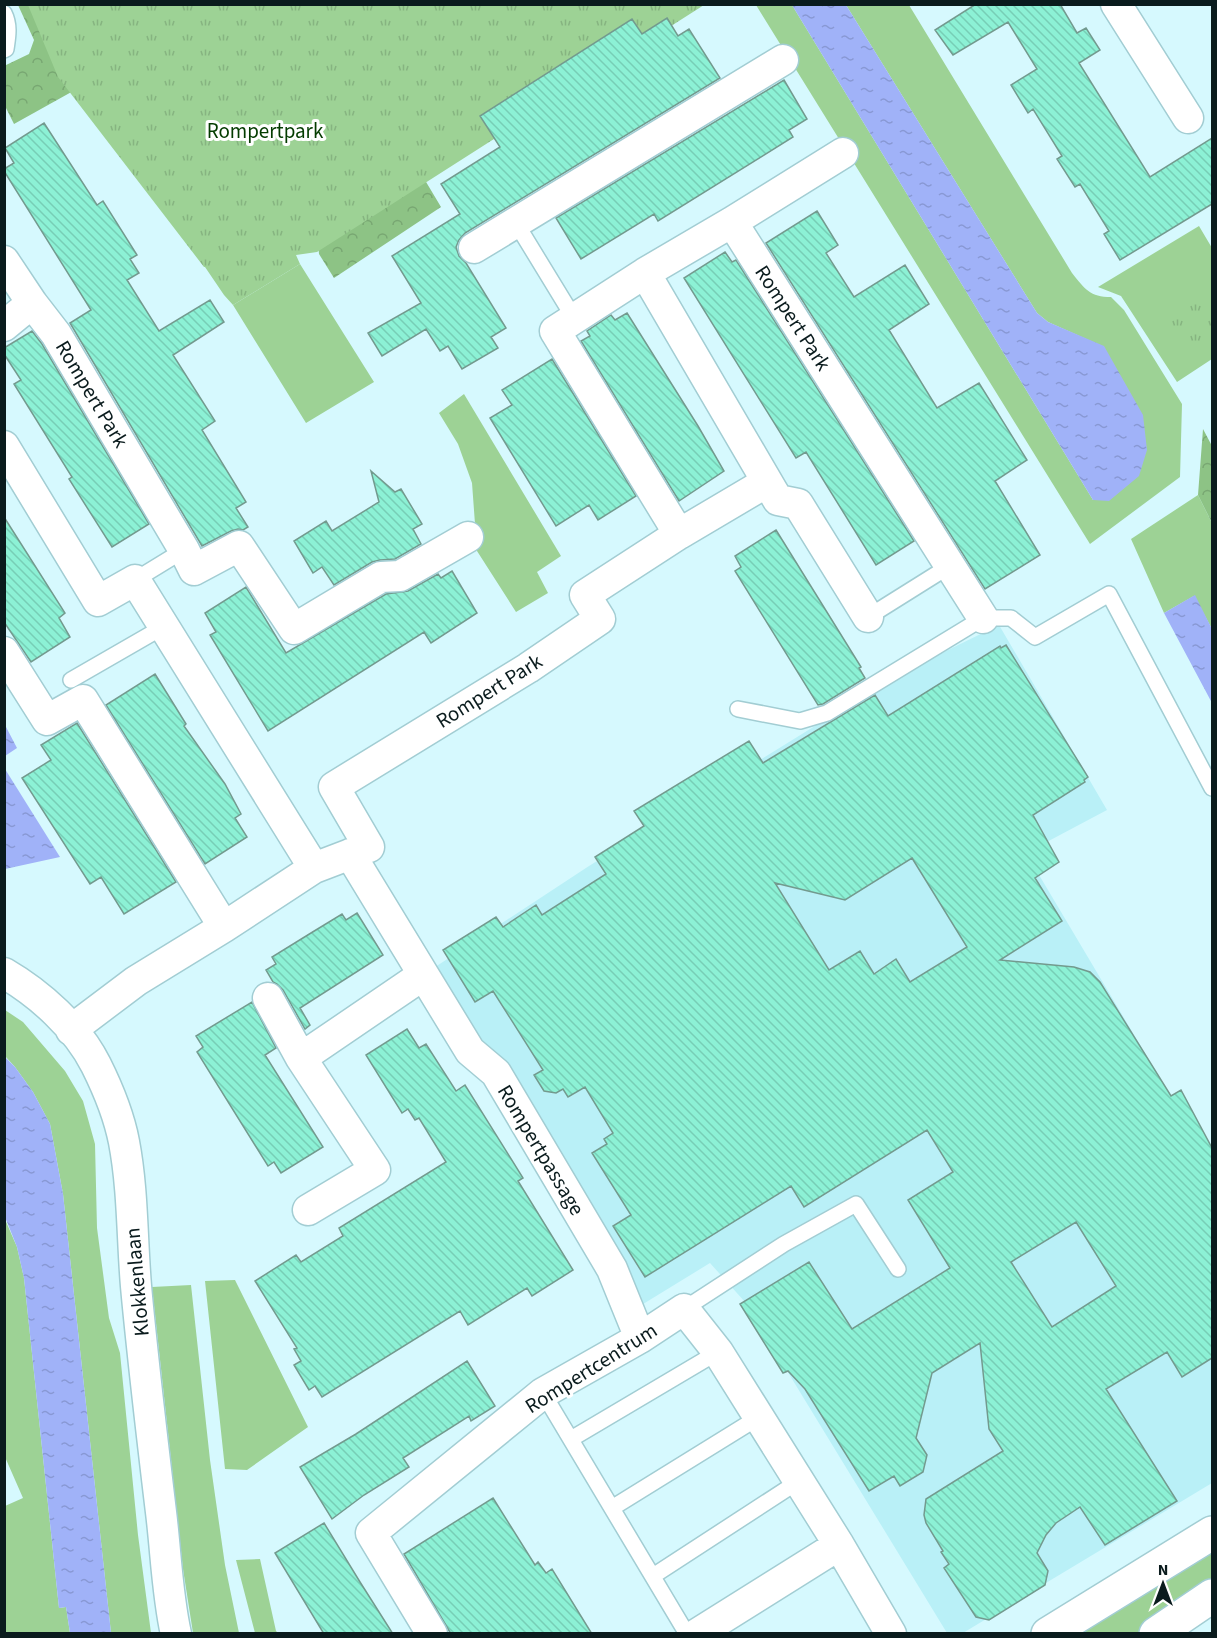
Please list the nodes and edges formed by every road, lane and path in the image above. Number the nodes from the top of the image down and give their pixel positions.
1 (1116, 4) edge
2 (4, 13) edge
3 (4, 50) edge
4 (783, 60) dead end
5 (1188, 118) dead end
6 (843, 153) dead end
7 (732, 222) junction
8 (516, 223) junction
9 (474, 248) dead end
10 (4, 261) edge
11 (645, 273) junction
12 (32, 303) junction
13 (574, 318) junction
14 (4, 326) edge
15 (4, 446) edge
16 (767, 482) junction
17 (679, 534) junction
18 (468, 537) dead end
19 (184, 550) junction
20 (951, 565) junction
21 (135, 580) junction
22 (868, 617) joint
23 (983, 618) junction
24 (164, 627) junction
25 (4, 652) edge
26 (77, 690) junction
27 (738, 709) dead end
28 (1212, 788) edge
29 (350, 854) junction
30 (314, 868) junction
31 (224, 927) junction
32 (4, 973) edge
33 (423, 975) junction
34 (268, 999) dead end
35 (72, 1030) junction
36 (301, 1058) junction
37 (308, 1210) dead end
38 (898, 1269) dead end
39 (684, 1309) junction
40 (640, 1338) junction
41 (718, 1352) junction
42 (543, 1393) junction
43 (759, 1417) junction
44 (571, 1439) junction
45 (799, 1481) junction
46 (612, 1508) junction
47 (1212, 1533) edge
48 (839, 1545) junction
49 (653, 1576) junction
50 (1212, 1596) edge
51 (176, 1634) edge
52 (432, 1634) edge
53 (687, 1634) edge
54 (697, 1634) edge
55 (891, 1634) edge
56 (1048, 1634) edge
57 (1155, 1634) edge

1 - 5 street
2 - 3 lane
4 - 8 street
6 - 7 street
7 - 11 street
7 - 20 street, Rompert Park
8 - 9 street
8 - 13 lane
10 - 12 street, Rompert Park
11 - 13 street
11 - 16 street
12 - 14 street
12 - 19 street, Rompert Park
13 - 17 street
15 - 21 street
16 - 17 street, Rompert Park
16 - 22 street
17 - 29 street, Rompert Park
18 - 19 street, Rompert Park
19 - 21 lane
20 - 22 lane
20 - 23 street, Rompert Park
21 - 24 street
23 - 27 lane
23 - 28 lane
24 - 26 lane
24 - 30 street
25 - 26 street
26 - 31 street
29 - 30 street, Rompert Park
29 - 33 street
30 - 31 street, Rompert Park
31 - 35 street, Rompert Park
32 - 35 street, Klokkenlaan
33 - 36 street
33 - 40 street, Rompertpassage
34 - 36 street
35 - 51 street, Klokkenlaan
36 - 37 street
38 - 39 lane
39 - 40 street, Rompertcentrum
39 - 41 street
40 - 42 street, Rompertcentrum
41 - 43 street
41 - 44 lane
42 - 44 lane
42 - 52 street, Rompertcentrum
43 - 45 street
43 - 46 lane
44 - 46 lane
45 - 48 street
45 - 49 lane
46 - 49 lane
47 - 56 street
48 - 54 street
48 - 55 street
49 - 53 lane
50 - 57 street

